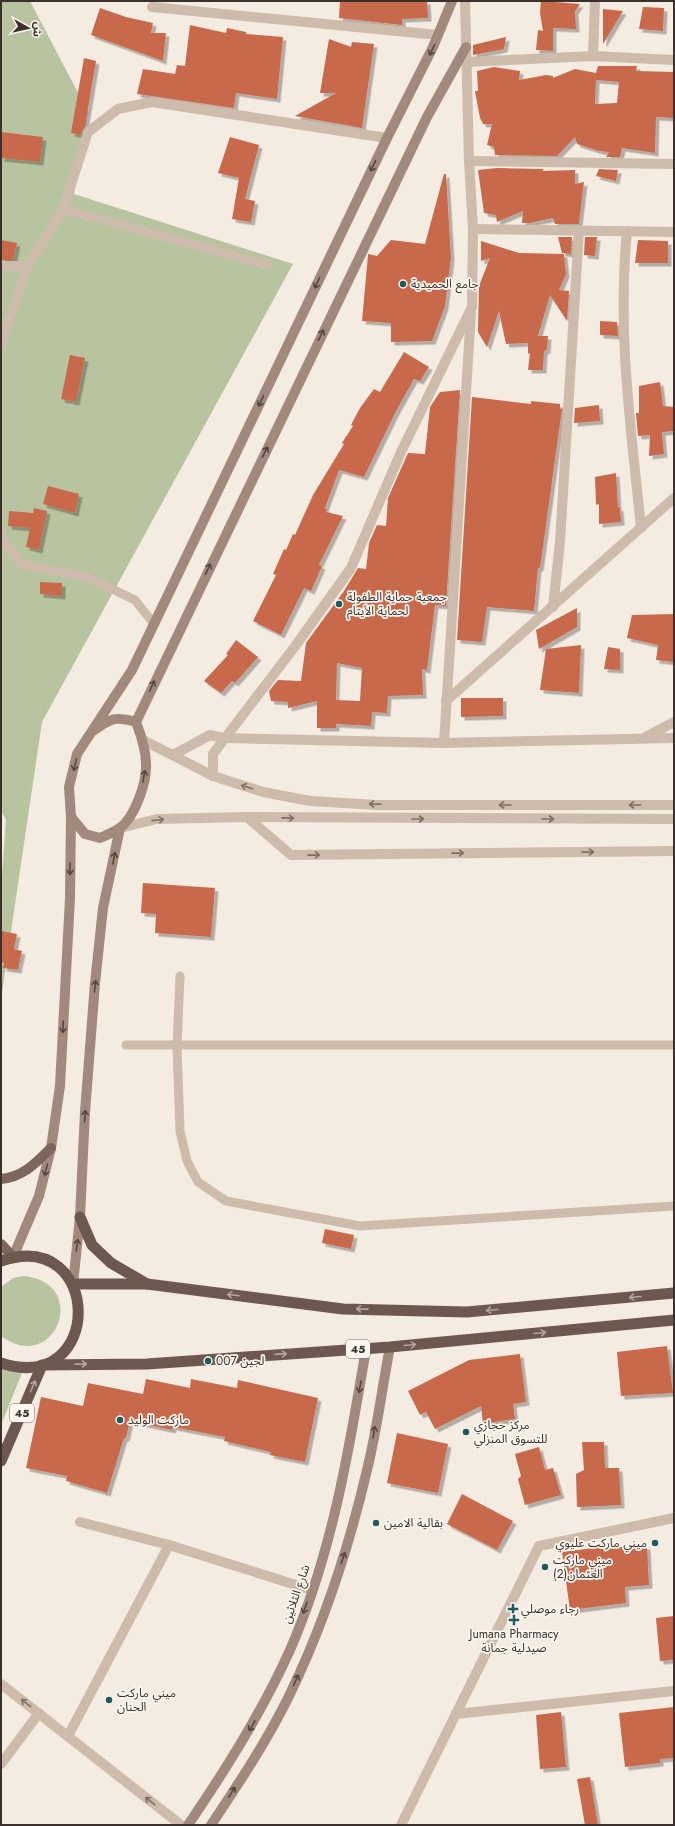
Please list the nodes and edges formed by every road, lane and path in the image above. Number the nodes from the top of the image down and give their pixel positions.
1 (452, 1) edge
2 (465, 1) edge
3 (595, 1) edge
4 (152, 7) dead end
5 (438, 35) junction
6 (466, 47) junction
7 (593, 56) junction
8 (674, 60) edge
9 (466, 62) junction
10 (387, 138) junction
11 (469, 161) junction
12 (674, 164) edge
13 (63, 209) junction
14 (473, 229) junction
15 (578, 230) junction
16 (627, 231) junction
17 (674, 232) edge
18 (268, 265) dead end
19 (1, 266) edge
20 (28, 266) junction
21 (472, 307) junction
22 (1, 345) edge
23 (674, 498) edge
24 (641, 528) junction
25 (1, 530) edge
26 (553, 607) junction
27 (154, 624) junction
28 (446, 702) junction
29 (136, 722) junction
30 (674, 722) edge
31 (93, 731) junction
32 (224, 738) junction
33 (674, 738) edge
34 (642, 739) junction
35 (143, 740) junction
36 (444, 744) junction
37 (173, 755) junction
38 (212, 776) junction
39 (674, 805) edge
40 (71, 816) junction
41 (247, 817) junction
42 (674, 819) edge
43 (120, 828) junction
44 (674, 851) edge
45 (180, 976) dead end
46 (674, 1045) edge
47 (126, 1046) dead end
48 (177, 1047) junction
49 (51, 1148) junction
50 (1, 1179) edge
51 (674, 1206) edge
52 (80, 1217) junction
53 (1, 1244) edge
54 (13, 1257) junction
55 (1, 1261) edge
56 (72, 1284) junction
57 (147, 1284) junction
58 (674, 1293) edge
59 (674, 1320) edge
60 (390, 1347) junction
61 (366, 1349) junction
62 (1, 1362) edge
63 (42, 1365) junction
64 (1, 1461) edge
65 (674, 1518) edge
66 (80, 1522) dead end
67 (169, 1545) junction
68 (312, 1590) junction
69 (1, 1684) edge
70 (674, 1691) edge
71 (39, 1713) junction
72 (456, 1714) junction
73 (68, 1736) junction
74 (1, 1764) edge
75 (181, 1825) edge
76 (188, 1825) edge
77 (211, 1825) edge
78 (401, 1825) edge

1 - 5 main road
2 - 6 street
3 - 7 street
4 - 5 street
5 -> 10 main road
6 - 9 street
29 -> 6 main road
7 - 8 street
7 - 9 street
9 - 11 street
10 - 13 street
10 -> 27 main road
11 - 12 street
11 - 14 street
13 - 18 lane
13 - 20 street
14 - 15 street
14 - 21 street
15 - 16 street
15 - 26 street
16 - 17 street
16 - 24 street
19 - 20 street
20 - 22 lane
21 - 28 street
21 - 32 street
23 - 24 street
24 - 26 street
25 - 27 lane
26 - 28 street
27 - 31 main road
28 - 36 street
29 - 31 main road
29 - 35 main road
30 - 34 street
31 -> 40 main road
32 - 36 street
32 - 37 street
32 - 38 street
33 - 34 street
34 - 36 street
35 - 37 street
43 -> 35 main road
37 - 38 street
39 -> 38 street
40 - 43 main road
40 -> 49 main road
41 -> 42 street
43 -> 41 street
41 -> 44 street
52 -> 43 main road
45 - 48 lane
46 - 48 lane
47 - 48 lane
48 - 51 lane
49 - 50 main road
49 -> 54 main road
56 -> 52 main road
52 - 57 highway
53 - 54 main road
54 - 55 highway
54 - 56 highway
56 - 57 highway
56 - 63 highway
58 -> 57 highway
60 -> 59 highway, 45
60 - 61 highway, 45
77 -> 60 main road
63 -> 61 highway, 45
61 -> 68 main road, شارع الثلاثين
62 - 63 highway
64 -> 63 highway, 45
65 - 72 street
66 - 67 street
67 - 68 street
67 - 73 street
68 -> 76 main road, شارع الثلاثين
71 -> 69 street
70 - 72 street
71 - 73 street
71 - 74 street
72 - 78 street
75 -> 73 street

